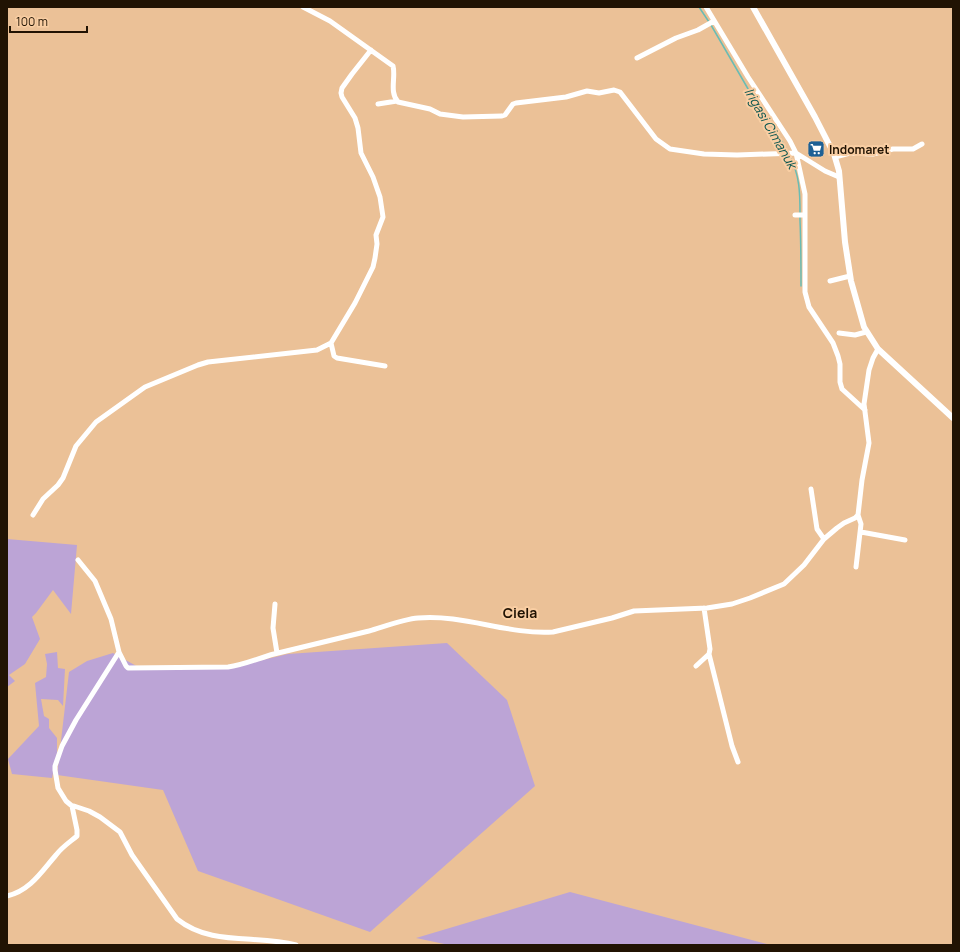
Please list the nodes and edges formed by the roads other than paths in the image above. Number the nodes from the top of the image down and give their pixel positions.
1 (706, 7) edge
2 (753, 7) edge
3 (307, 8) edge
4 (712, 22) junction
5 (371, 50) junction
6 (637, 58) dead end
7 (397, 101) junction
8 (378, 104) dead end
9 (922, 144) dead end
10 (795, 153) junction
11 (835, 157) junction
12 (839, 177) junction
13 (850, 276) junction
14 (830, 281) dead end
15 (866, 332) junction
16 (839, 333) dead end
17 (331, 343) junction
18 (878, 349) junction
19 (385, 366) dead end
20 (865, 407) junction
21 (953, 418) edge
22 (811, 489) dead end
23 (32, 515) dead end
24 (858, 515) junction
25 (861, 532) junction
26 (824, 539) junction
27 (905, 540) dead end
28 (78, 560) dead end
29 (856, 567) dead end
30 (275, 604) dead end
31 (704, 608) junction
32 (120, 652) junction
33 (277, 653) junction
34 (709, 654) junction
35 (696, 666) dead end
36 (738, 762) dead end
37 (72, 806) junction
38 (7, 896) edge
39 (296, 945) edge

1 - 4 street
2 - 11 main road
3 - 5 street
4 - 6 street
4 - 10 street
5 - 7 street
5 - 17 street
7 - 8 street
7 - 10 street
9 - 11 street
10 - 12 street
10 - 20 street
11 - 12 main road
12 - 13 main road
13 - 14 street
13 - 15 main road
15 - 16 street
15 - 18 main road
17 - 19 street
17 - 23 street
18 - 20 street
18 - 21 main road
20 - 24 street
22 - 26 street
24 - 25 street
24 - 26 street
25 - 27 street
25 - 29 street
26 - 31 street
28 - 32 street
30 - 33 street
31 - 33 street
31 - 34 street
32 - 33 street
32 - 37 street
34 - 35 street
34 - 36 street
37 - 38 street
37 - 39 street

